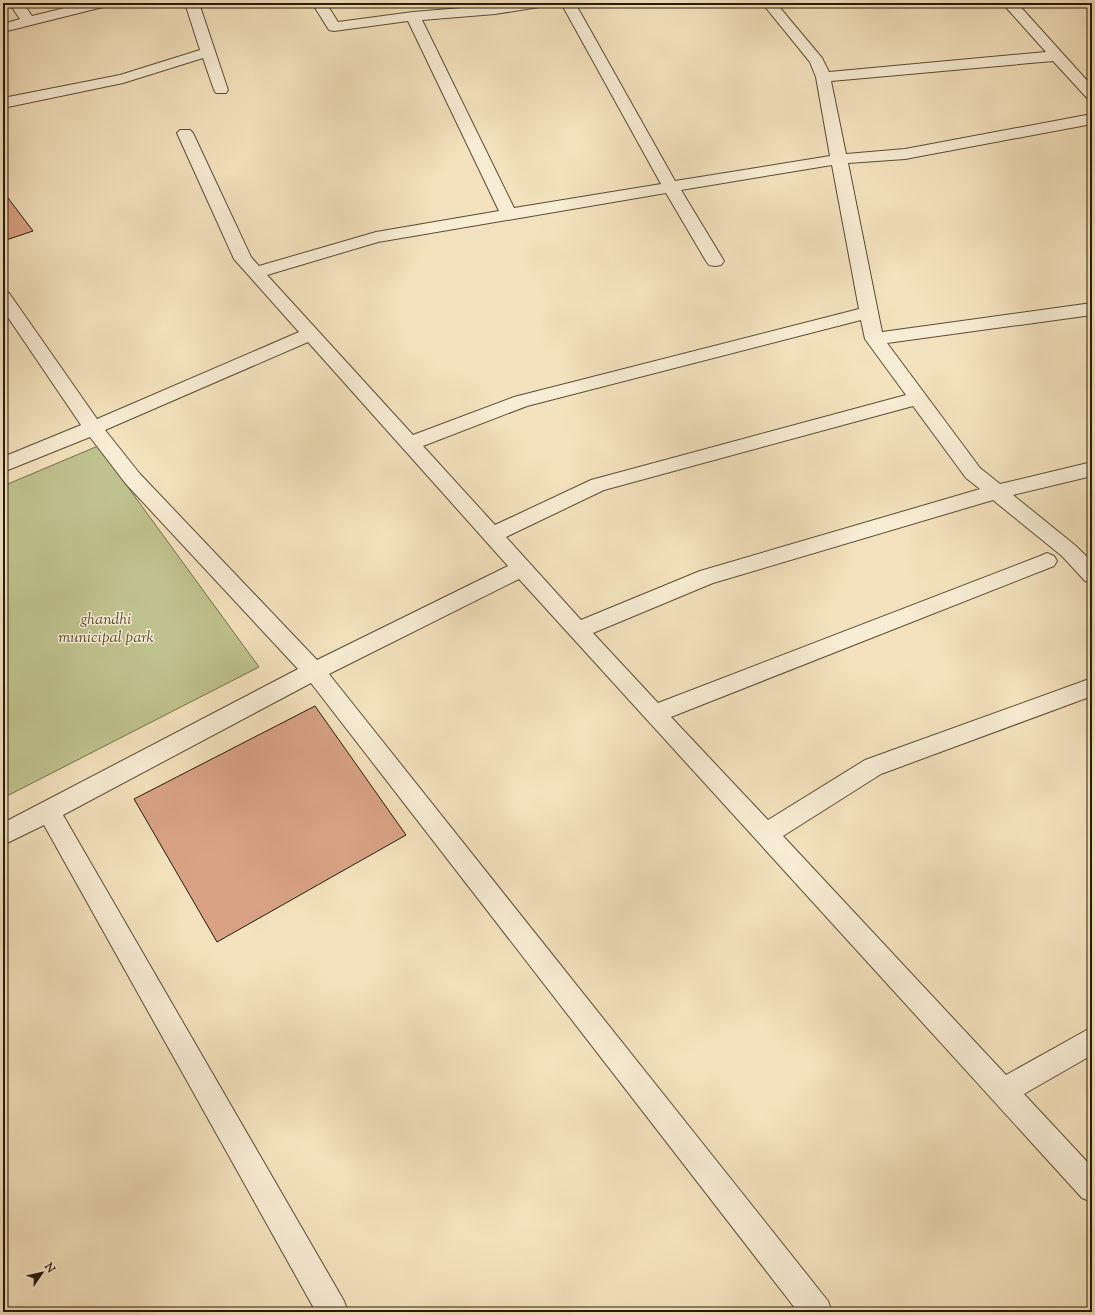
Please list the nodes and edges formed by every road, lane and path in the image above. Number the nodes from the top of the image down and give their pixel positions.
1 (16, 3) edge
2 (102, 3) edge
3 (192, 3) edge
4 (319, 3) edge
5 (539, 3) edge
6 (568, 3) edge
7 (769, 3) edge
8 (1009, 3) edge
9 (494, 7) edge
10 (413, 16) junction
11 (29, 22) junction
12 (3, 28) edge
13 (208, 52) junction
14 (1055, 56) junction
15 (823, 77) junction
16 (222, 90) dead end
17 (1092, 95) edge
18 (3, 102) edge
19 (1092, 119) edge
20 (185, 133) dead end
21 (838, 159) junction
22 (670, 186) junction
23 (509, 214) junction
24 (715, 261) dead end
25 (256, 273) junction
26 (3, 297) edge
27 (1092, 309) edge
28 (869, 312) junction
29 (311, 334) junction
30 (874, 339) junction
31 (918, 398) junction
32 (93, 428) junction
33 (410, 444) junction
34 (3, 465) edge
35 (1092, 469) edge
36 (996, 492) junction
37 (492, 535) junction
38 (1046, 560) dead end
39 (522, 568) junction
40 (1092, 575) edge
41 (578, 630) junction
42 (314, 671) junction
43 (1092, 687) edge
44 (655, 714) junction
45 (48, 811) junction
46 (766, 834) junction
47 (3, 835) edge
48 (1092, 1040) edge
49 (1003, 1091) junction
50 (1092, 1188) edge
51 (333, 1312) edge
52 (817, 1312) edge

1 - 11 street
2 - 11 street
3 - 13 street
4 - 10 street
5 - 9 street
6 - 22 street
7 - 15 street
8 - 14 street
9 - 10 street
10 - 23 street
11 - 12 street
13 - 16 street
13 - 18 street
14 - 15 street
14 - 17 street
15 - 21 street
19 - 21 street
20 - 25 street
21 - 22 street
21 - 28 street
22 - 23 street
22 - 24 street
23 - 25 street
25 - 29 street
26 - 32 street
27 - 30 street
28 - 30 street
28 - 33 street
29 - 32 street
29 - 33 street
30 - 31 street
31 - 36 street
31 - 37 street
32 - 34 street
32 - 42 street
33 - 37 street
35 - 36 street
36 - 40 street
36 - 41 street
37 - 39 street
38 - 44 street
39 - 41 street
39 - 42 street
41 - 44 street
42 - 45 street
42 - 52 street
43 - 46 street
44 - 46 street
45 - 47 street
45 - 51 street
46 - 49 street
48 - 49 street
49 - 50 street

